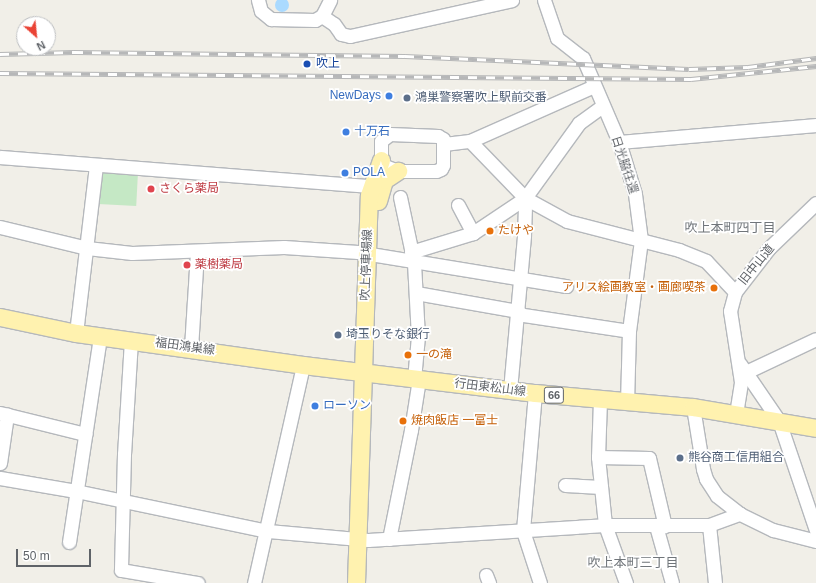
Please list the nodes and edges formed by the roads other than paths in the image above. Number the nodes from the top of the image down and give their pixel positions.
1 (258, 0) edge
2 (330, 0) edge
3 (512, 0) edge
4 (544, 0) edge
5 (322, 16) junction
6 (594, 86) junction
7 (602, 106) junction
8 (816, 125) edge
9 (470, 141) junction
10 (619, 142) junction
11 (444, 144) junction
12 (0, 157) edge
13 (381, 160) junction
14 (96, 166) junction
15 (398, 171) junction
16 (370, 186) junction
17 (400, 197) dead end
18 (525, 198) junction
19 (816, 203) edge
20 (458, 205) dead end
21 (0, 227) edge
22 (473, 233) junction
23 (641, 240) junction
24 (87, 248) junction
25 (197, 252) junction
26 (372, 254) junction
27 (413, 258) junction
28 (520, 279) junction
29 (566, 286) dead end
30 (735, 292) junction
31 (416, 293) junction
32 (517, 312) junction
33 (0, 317) edge
34 (629, 331) junction
35 (76, 333) junction
36 (100, 337) junction
37 (816, 339) edge
38 (131, 340) junction
39 (191, 348) junction
40 (303, 365) junction
41 (743, 368) junction
42 (367, 373) junction
43 (416, 379) junction
44 (510, 390) junction
45 (535, 393) junction
46 (600, 400) junction
47 (627, 402) junction
48 (693, 407) junction
49 (3, 414) edge
50 (736, 414) junction
51 (779, 422) junction
52 (816, 428) edge
53 (85, 434) junction
54 (598, 458) junction
55 (0, 463) edge
56 (0, 478) edge
57 (565, 485) dead end
58 (601, 487) junction
59 (76, 490) junction
60 (123, 500) junction
61 (740, 514) junction
62 (604, 524) junction
63 (709, 525) junction
64 (660, 526) junction
65 (816, 530) edge
66 (268, 531) junction
67 (523, 531) junction
68 (363, 539) junction
69 (389, 539) junction
70 (816, 541) edge
71 (68, 542) dead end
72 (198, 583) edge
73 (254, 583) edge
74 (356, 583) edge
75 (367, 583) edge
76 (540, 583) edge
77 (626, 583) edge
78 (672, 583) edge
79 (715, 583) edge

1 - 5 street
2 - 5 street
3 - 5 street
4 - 6 street, 日光脇往還
6 - 7 street, 日光脇往還
6 - 9 street
7 - 10 street, 日光脇往還
7 - 18 street
8 - 10 street
9 - 11 street
9 - 18 street
10 - 23 street, 日光脇往還
11 - 13 street
11 - 15 street
12 - 14 street
13 - 15 street
13 - 16 main road, 吹上停車場線
14 - 16 street
14 - 24 street
15 - 26 main road, 吹上停車場線
16 - 26 main road, 吹上停車場線
17 - 27 street
18 - 22 street
18 - 23 street
18 - 28 street
19 - 30 street, 旧中山道
20 - 22 street
21 - 24 street
22 - 27 street
23 - 30 street
23 - 34 street, 日光脇往還
24 - 25 street
24 - 35 street
25 - 26 street
25 - 39 street
26 - 27 street
26 - 42 main road, 吹上停車場線
27 - 28 street
27 - 31 street
28 - 29 street
28 - 32 street
30 - 41 street, 旧中山道
31 - 32 street
31 - 43 street
32 - 34 street
32 - 44 street
33 - 35 main road, 福田鴻巣線
34 - 47 street, 日光脇往還
35 - 36 main road, 福田鴻巣線
36 - 38 main road, 福田鴻巣線
36 - 53 street
37 - 41 street
38 - 39 main road, 福田鴻巣線
38 - 60 street
39 - 40 main road, 福田鴻巣線
40 - 42 main road, 福田鴻巣線
40 - 66 street
41 - 50 street, 旧中山道
41 - 51 street
42 - 43 main road, 行田東松山線 / 66
42 - 68 main road
43 - 44 main road, 行田東松山線 / 66
43 - 69 street
44 - 45 main road, 行田東松山線 / 66
45 - 46 main road, 行田東松山線 / 66
45 - 67 street
46 - 47 main road, 行田東松山線 / 66
46 - 54 street
47 - 48 main road, 行田東松山線 / 66
48 - 50 main road, 行田東松山線 / 66
48 - 61 street
49 - 53 street
49 - 55 street
50 - 51 main road, 行田東松山線 / 66
51 - 52 main road, 行田東松山線 / 66
51 - 65 street
53 - 59 street
54 - 58 street
54 - 64 street
56 - 59 street
57 - 58 street
58 - 62 street
59 - 60 street
59 - 71 street
60 - 66 street
60 - 72 street
61 - 63 street
61 - 70 street
62 - 64 street
62 - 67 street
62 - 77 street
63 - 64 street
63 - 79 street
64 - 78 street
66 - 68 street
66 - 73 street
67 - 69 street
67 - 76 street
68 - 69 street
68 - 74 main road
68 - 75 main road

